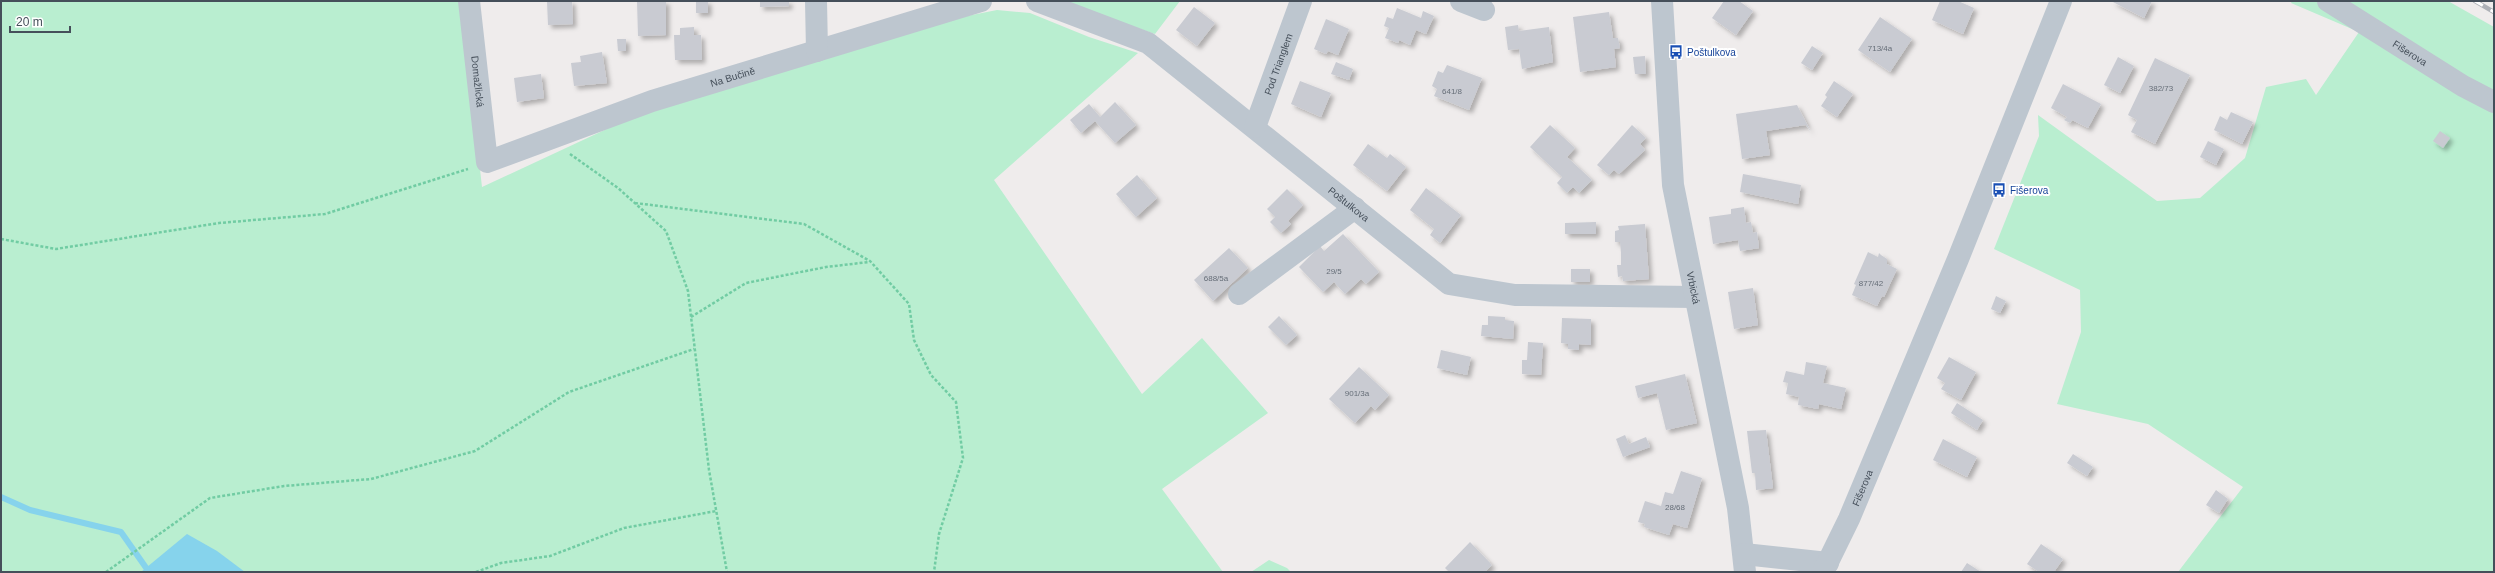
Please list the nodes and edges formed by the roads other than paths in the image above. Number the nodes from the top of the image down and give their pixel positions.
1 (470, 1) edge
2 (816, 1) edge
3 (981, 1) edge
4 (1037, 1) edge
5 (1301, 1) edge
6 (1461, 1) edge
7 (1662, 1) edge
8 (2061, 1) edge
9 (2328, 1) edge
10 (1484, 10) dead end
11 (817, 51) junction
12 (2494, 102) edge
13 (1256, 127) junction
14 (487, 162) joint
15 (1354, 208) junction
16 (1239, 294) dead end
17 (1695, 297) junction
18 (1744, 563) edge
19 (1826, 567) edge

1 - 14 street, Domažlická
2 - 11 street
3 - 11 street, Na Bučině
4 - 13 street, Poštulkova
5 - 13 street, Pod Trianglem
6 - 10 street
7 - 17 street, Vrbická
8 - 19 street, Fišerova
9 - 12 street, Fišerova
11 - 14 street, Na Bučině
13 - 15 street, Poštulkova
15 - 16 street
15 - 17 street, Poštulkova
17 - 18 street, Vrbická
18 - 19 street

